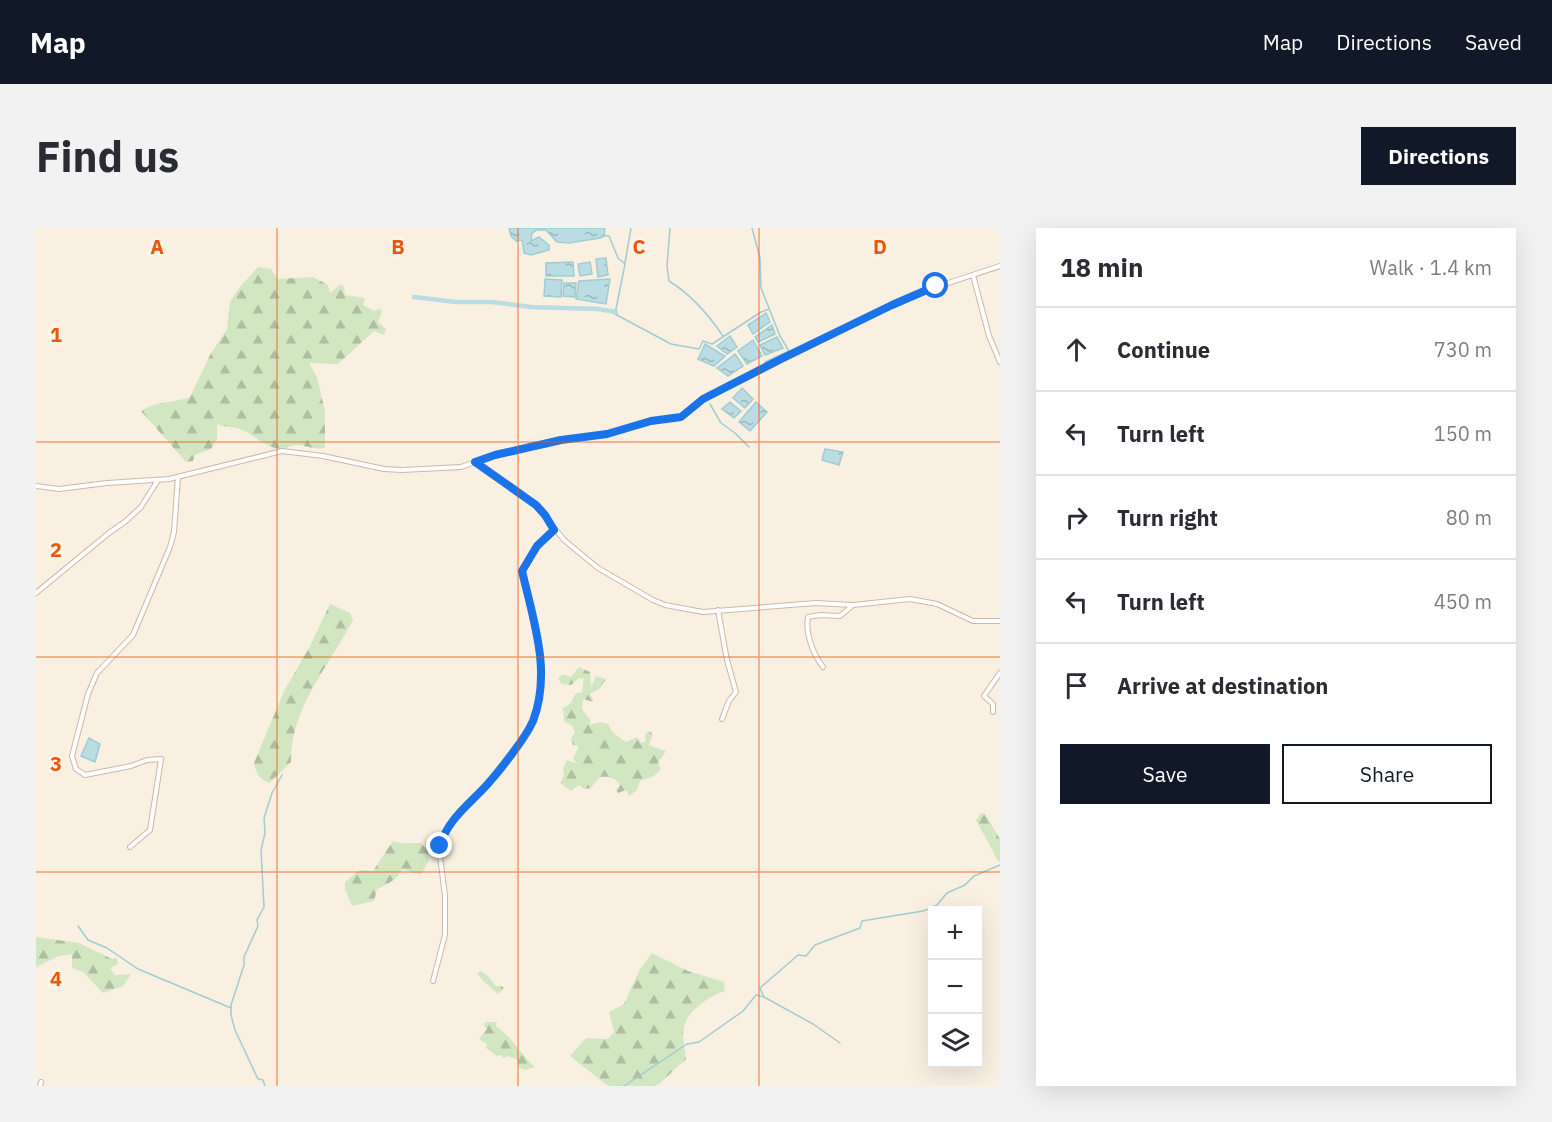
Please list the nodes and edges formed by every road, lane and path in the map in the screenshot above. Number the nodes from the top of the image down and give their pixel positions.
1 (1000, 266) edge
2 (973, 275) junction
3 (1000, 362) edge
4 (475, 462) junction
5 (178, 477) junction
6 (159, 480) junction
7 (36, 486) edge
8 (554, 530) junction
9 (36, 593) edge
10 (853, 605) junction
11 (718, 610) junction
12 (1000, 621) edge
13 (823, 667) dead end
14 (1000, 673) edge
15 (993, 712) dead end
16 (722, 719) dead end
17 (130, 847) dead end
18 (433, 981) dead end

1 - 2 street
2 - 3 street
2 - 4 street
4 - 5 street
4 - 8 street
5 - 6 street
5 - 17 street
6 - 7 street
6 - 9 street
8 - 11 street
8 - 18 street
10 - 11 street
10 - 12 street
10 - 13 street
11 - 16 street
14 - 15 street

